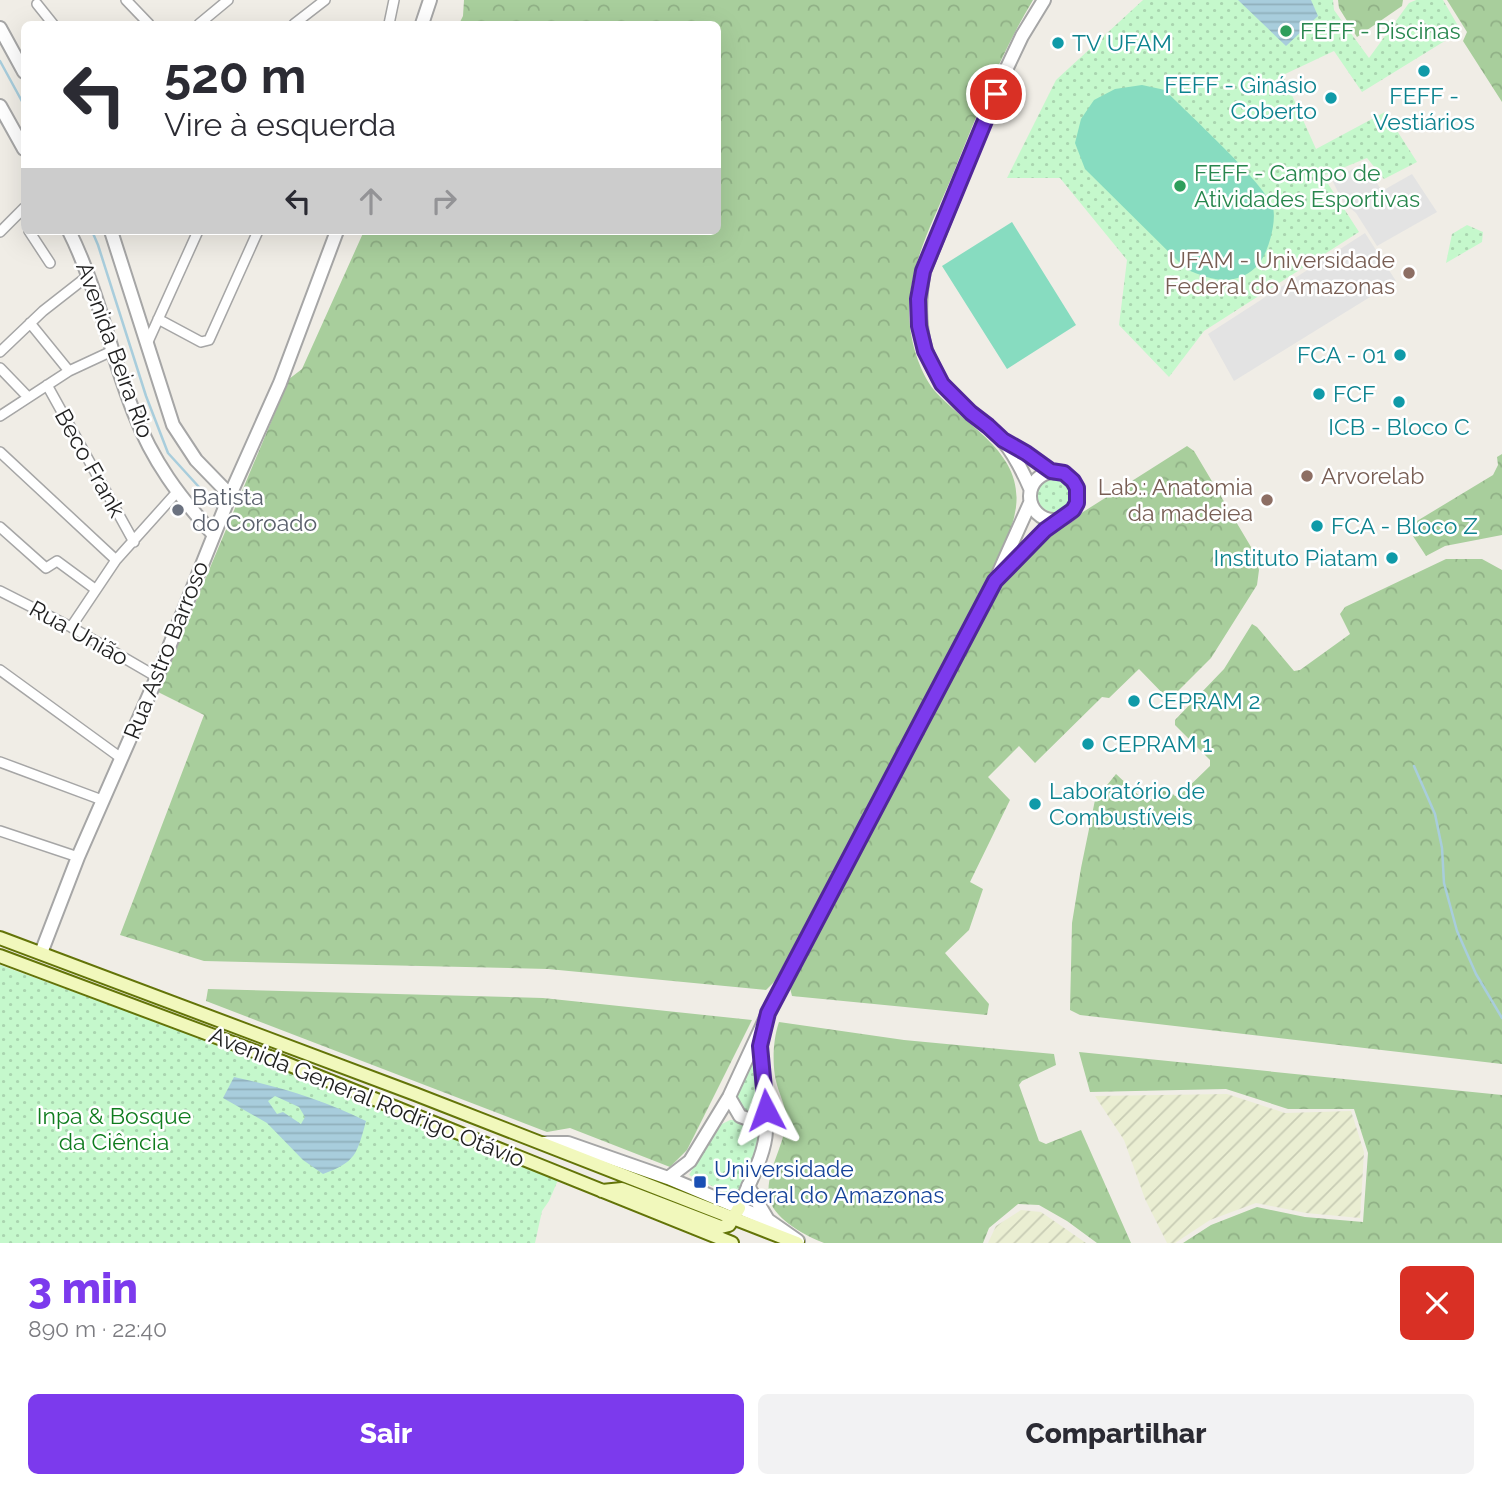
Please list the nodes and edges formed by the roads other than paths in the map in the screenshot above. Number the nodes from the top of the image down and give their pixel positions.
1 (126, 0) edge
2 (228, 0) edge
3 (325, 0) edge
4 (394, 0) edge
5 (430, 0) edge
6 (1044, 0) edge
7 (37, 4) dead end
8 (51, 21) edge
9 (146, 21) edge
10 (203, 21) edge
11 (300, 21) edge
12 (389, 21) edge
13 (423, 21) edge
14 (0, 28) edge
15 (21, 66) edge
16 (0, 106) edge
17 (21, 144) edge
18 (21, 211) edge
19 (0, 232) edge
20 (32, 235) edge
21 (71, 235) edge
22 (112, 235) edge
23 (196, 235) edge
24 (256, 235) edge
25 (336, 235) edge
26 (50, 264) dead end
27 (89, 275) junction
28 (158, 319) junction
29 (30, 323) junction
30 (146, 345) junction
31 (111, 351) junction
32 (0, 352) edge
33 (0, 369) edge
34 (69, 371) junction
35 (47, 385) junction
36 (28, 397) junction
37 (0, 416) edge
38 (1003, 440) junction
39 (0, 452) edge
40 (1051, 471) junction
41 (1030, 488) junction
42 (177, 492) junction
43 (229, 495) junction
44 (1030, 503) junction
45 (1061, 519) junction
46 (0, 527) edge
47 (213, 534) junction
48 (134, 542) junction
49 (116, 560) junction
50 (995, 581) junction
51 (95, 589) junction
52 (0, 592) edge
53 (71, 627) junction
54 (0, 670) edge
55 (157, 677) junction
56 (121, 758) junction
57 (0, 762) edge
58 (102, 800) junction
59 (0, 831) edge
60 (78, 857) junction
61 (0, 938) edge
62 (41, 953) junction
63 (0, 956) edge
64 (768, 1013) junction
65 (729, 1097) junction
66 (740, 1116) junction
67 (717, 1117) junction
68 (766, 1126) junction
69 (537, 1143) junction
70 (668, 1178) junction
71 (748, 1185) junction
72 (601, 1191) junction
73 (736, 1213) junction
74 (768, 1220) junction
75 (732, 1243) edge
76 (799, 1243) edge

1 - 9 street
2 - 10 street
3 - 11 street
4 - 12 street
5 - 13 street
6 - 38 street
7 - 8 street
14 - 15 street
16 - 17 street
18 - 19 street
20 - 26 street
21 - 27 street, Avenida Beira Rio
22 - 30 street, Avenida Beira Rio
23 - 28 street
24 - 28 street
25 - 43 street, Rua Astro Barroso
27 - 29 street
27 - 31 street, Avenida Beira Rio
28 - 30 street
29 - 32 street
29 - 34 street
30 - 43 street, Avenida Beira Rio
31 - 34 street
31 - 42 street, Avenida Beira Rio
33 - 36 street
34 - 35 street
35 - 36 street
35 - 48 street, Beco Frank
36 - 37 street
38 - 40 street
38 - 41 street
39 - 49 street
40 - 41 street
40 - 45 street
41 - 44 street
42 - 47 street, Avenida Beira Rio
42 - 48 street
43 - 47 street, Rua Astro Barroso
44 - 45 street
44 - 50 street
45 - 50 street
46 - 51 street
47 - 55 street, Rua Astro Barroso
48 - 49 street
49 - 51 street
50 - 64 street
51 - 53 street
52 - 53 street, Rua União
53 - 55 street, Rua União
54 - 56 street
55 - 56 street, Rua Astro Barroso
56 - 58 street, Rua Astro Barroso
57 - 58 street
58 - 60 street, Rua Astro Barroso
59 - 60 street
60 - 62 street, Rua Astro Barroso
61 - 62 main road, Avenida General Rodrigo Otávio
62 - 69 main road, Avenida General Rodrigo Otávio
63 - 72 main road, Avenida General Rodrigo Otávio
64 - 65 street
64 - 68 street
65 - 66 street
65 - 67 street
66 - 67 street
66 - 68 street
67 - 70 street
68 - 71 street
69 - 70 street, Avenida General Rodrigo Otávio
69 - 73 main road, Avenida General Rodrigo Otávio
70 - 73 street, Avenida General Rodrigo Otávio
71 - 73 street
71 - 74 street
72 - 73 main road
72 - 75 main road, Avenida General Rodrigo Otávio
73 - 74 street, Avenida General Rodrigo Otávio
73 - 76 main road, Avenida General Rodrigo Otávio
74 - 76 street, Avenida General Rodrigo Otávio

